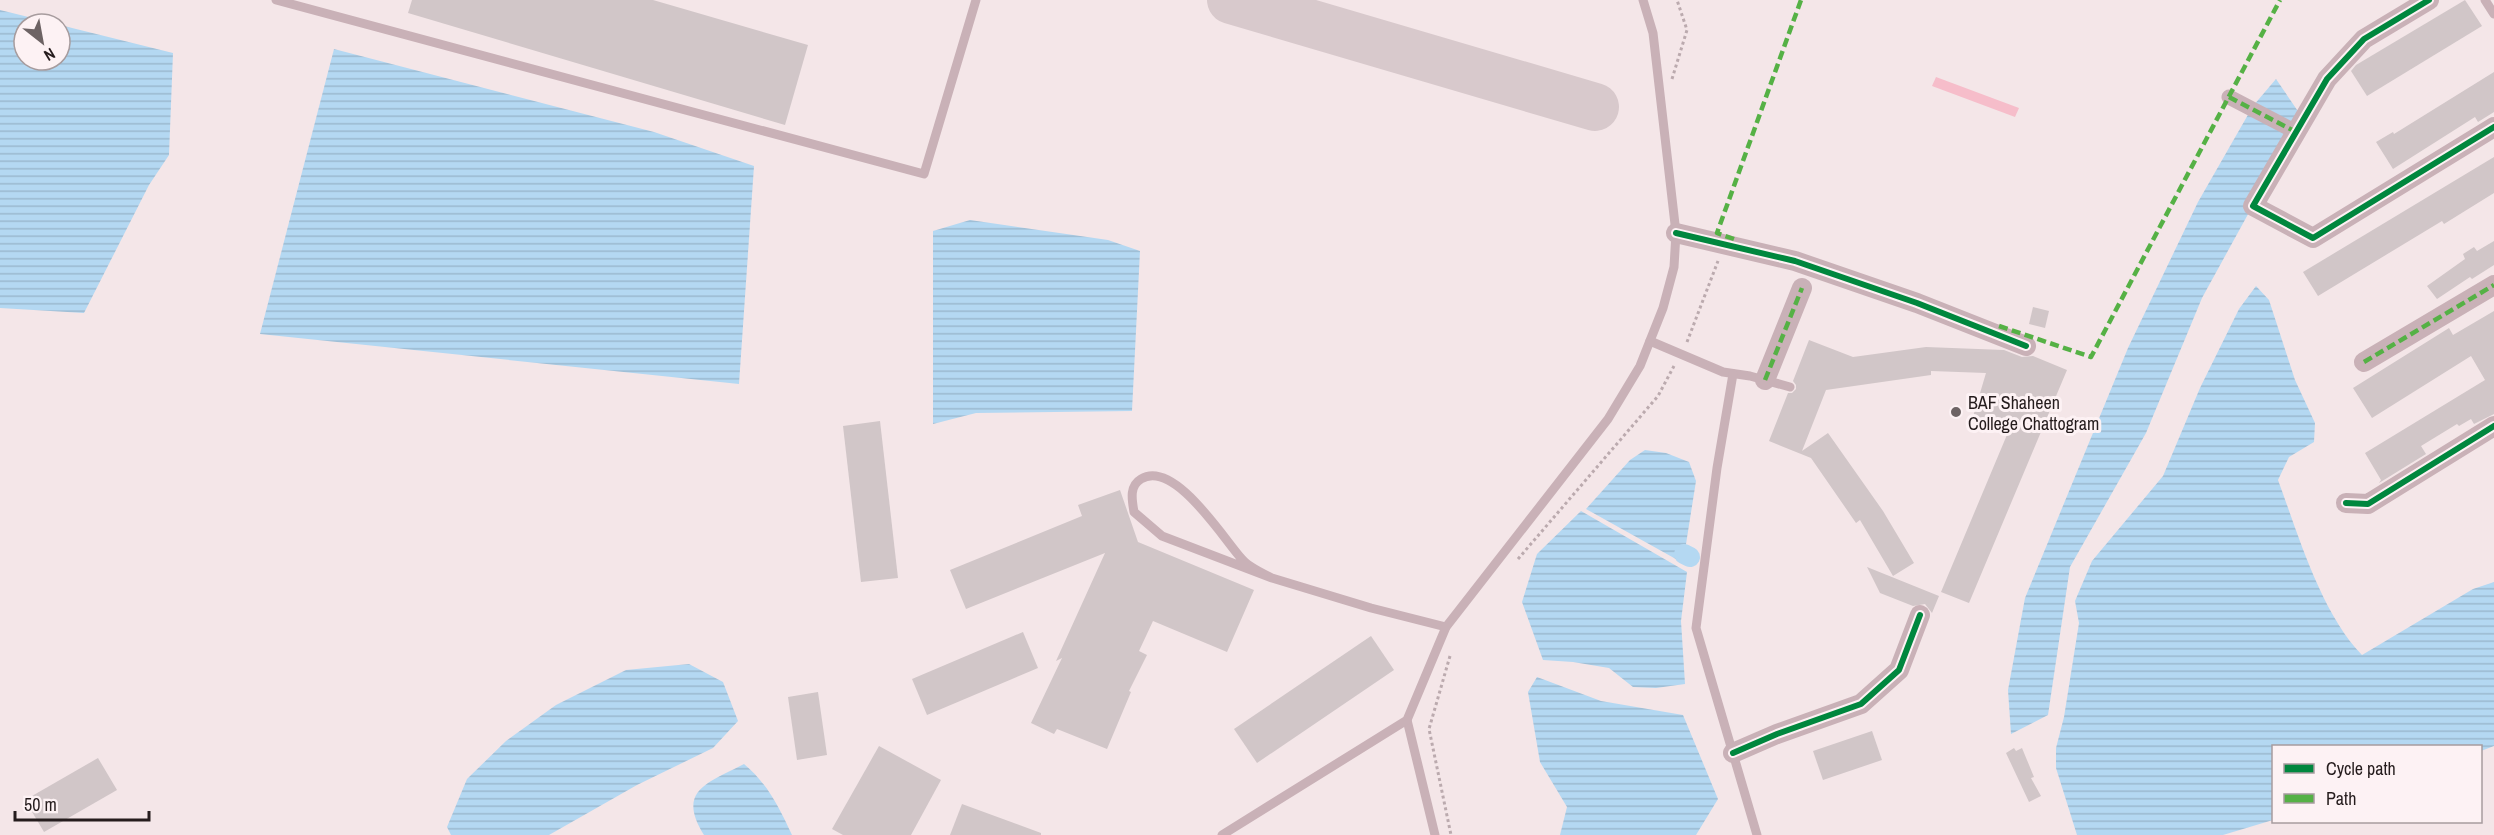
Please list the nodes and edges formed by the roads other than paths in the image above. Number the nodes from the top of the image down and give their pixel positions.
1 (276, 0) edge
2 (976, 0) edge
3 (1643, 0) edge
4 (2429, 0) edge
5 (2485, 0) edge
6 (2494, 14) edge
7 (2229, 97) dead end
8 (2494, 127) edge
9 (2296, 132) junction
10 (1676, 233) junction
11 (2494, 285) edge
12 (1802, 288) dead end
13 (1650, 341) junction
14 (2026, 346) dead end
15 (2364, 362) dead end
16 (1733, 374) junction
17 (1765, 380) junction
18 (1790, 387) dead end
19 (2494, 426) edge
20 (2346, 503) dead end
21 (1272, 579) junction
22 (1920, 615) dead end
23 (1446, 627) junction
24 (1407, 720) junction
25 (1732, 753) junction
26 (1222, 835) edge
27 (1435, 835) edge
28 (1757, 835) edge

1 - 2 lane
3 - 10 lane
4 - 9 street
5 - 6 lane
7 - 9 street
8 - 9 street
10 - 13 lane
10 - 14 street
11 - 15 street
12 - 17 street
13 - 16 lane
13 - 23 lane
16 - 17 lane
16 - 25 lane
17 - 18 lane
19 - 20 street
21 - 21 lane
21 - 23 lane
22 - 25 street
23 - 24 lane
24 - 26 lane
24 - 27 lane
25 - 28 lane

